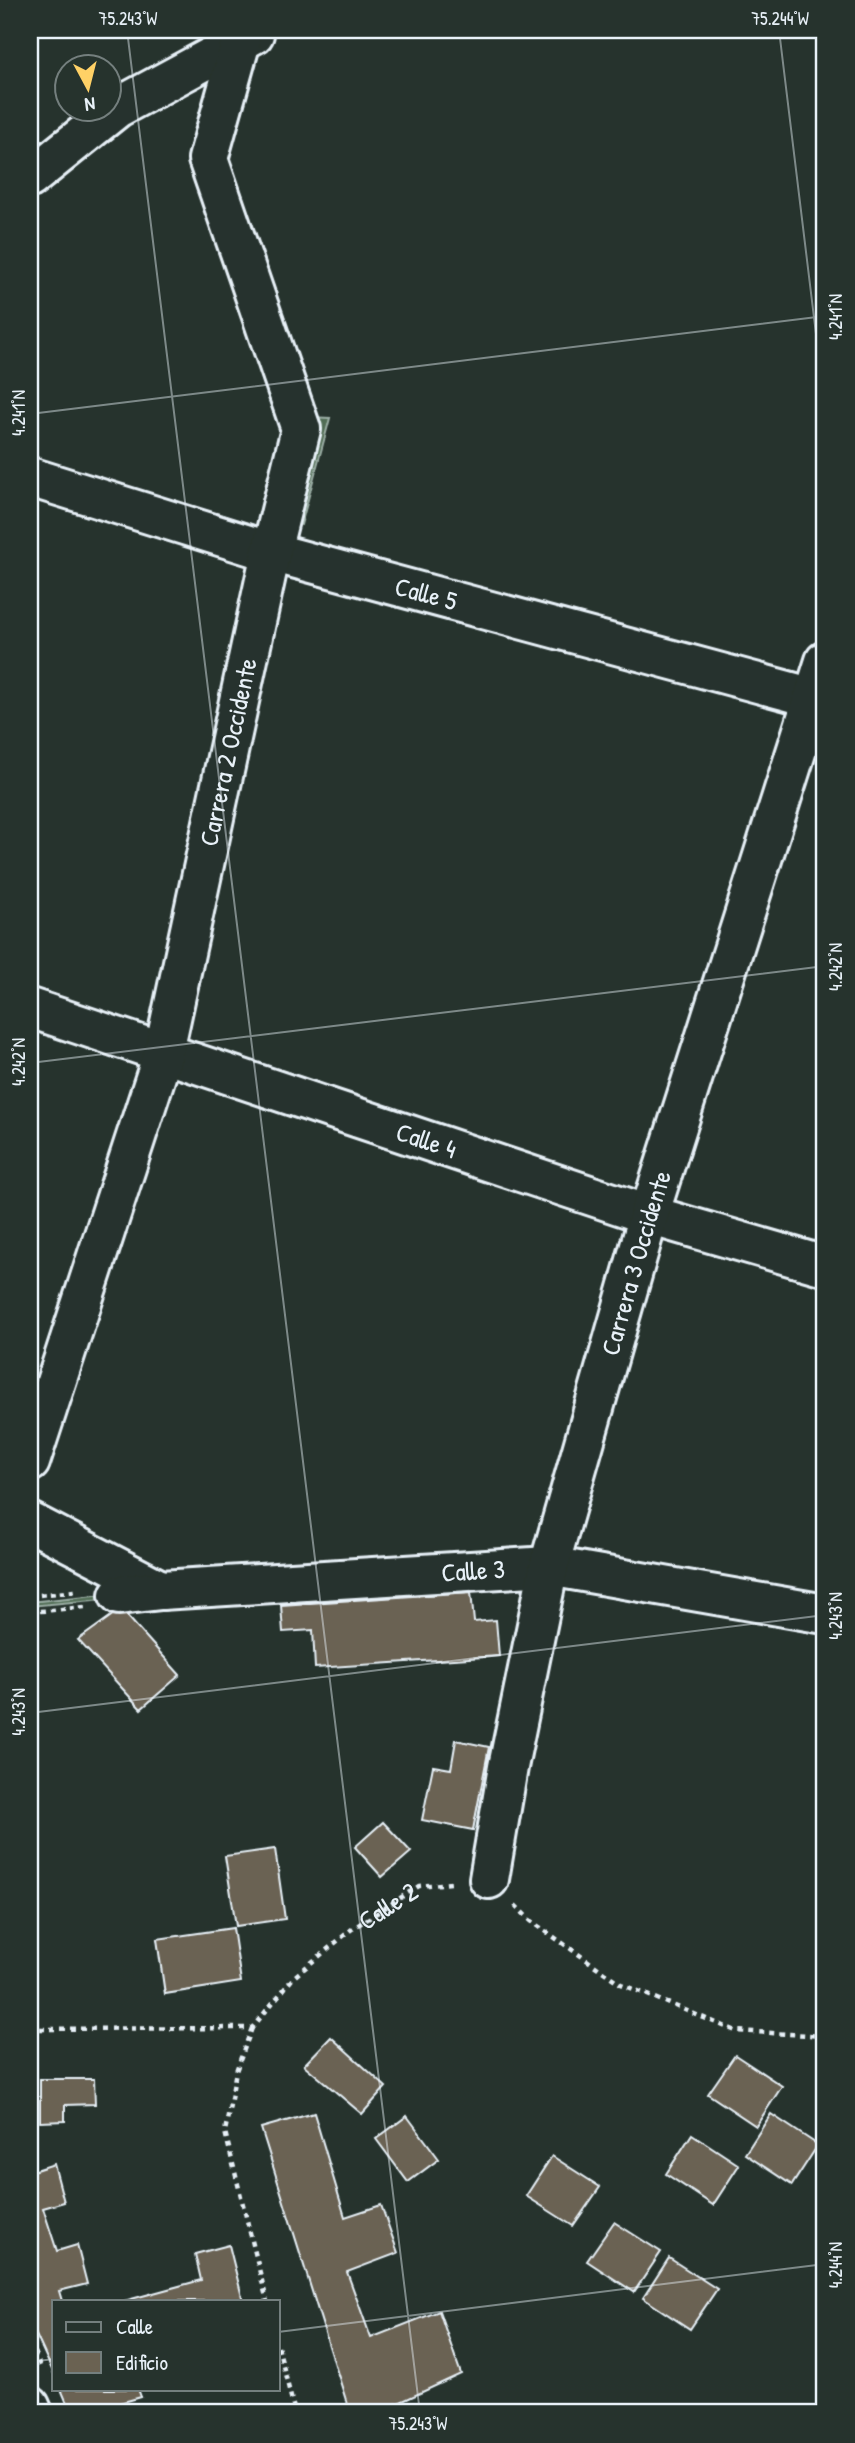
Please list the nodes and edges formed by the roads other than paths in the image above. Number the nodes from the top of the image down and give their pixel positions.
1 (251, 35) edge
2 (30, 178) edge
3 (30, 477) edge
4 (271, 552) junction
5 (825, 661) edge
6 (819, 699) edge
7 (30, 1008) edge
8 (164, 1051) junction
9 (649, 1215) junction
10 (825, 1266) edge
11 (30, 1462) edge
12 (30, 1522) edge
13 (549, 1566) junction
14 (161, 1590) junction
15 (119, 1595) dead end
16 (825, 1614) edge
17 (489, 1879) road end
18 (30, 2406) edge
19 (33, 2413) edge

1 - 2 street
1 - 4 street, Carrera 2 Occidente
3 - 4 street, Calle 5
4 - 6 street, Calle 5
4 - 8 street, Carrera 2 Occidente
5 - 6 street, Carrera 3 Occidente
6 - 9 street, Carrera 3 Occidente
7 - 8 street, Calle 4
8 - 9 street, Calle 4
8 - 11 street, Carrera 2 Occidente
9 - 10 street, Calle 4
9 - 13 street, Carrera 3 Occidente
12 - 14 street
13 - 14 street, Calle 3
13 - 16 street, Calle 3
13 - 17 street, Carrera 3 Occidente
14 - 15 street, Calle 3
18 - 19 street

